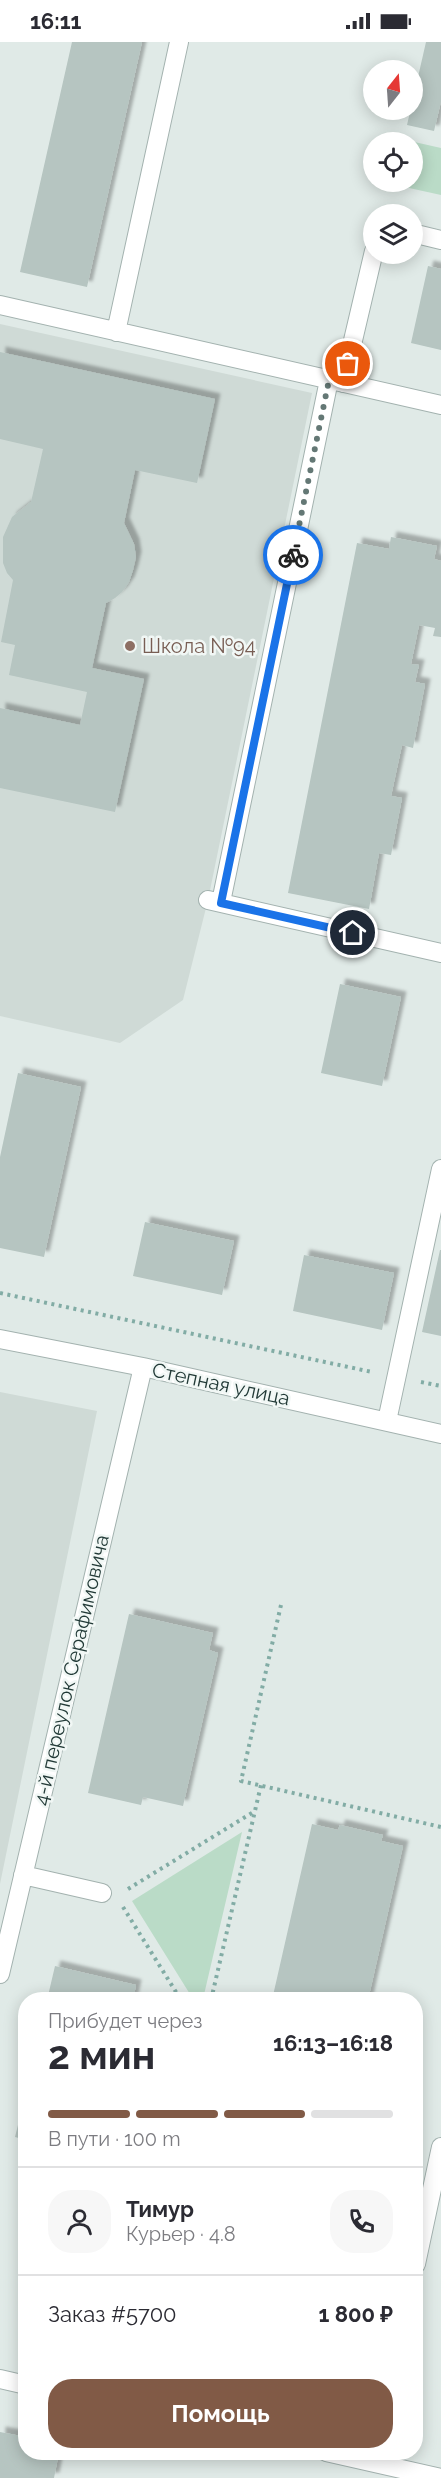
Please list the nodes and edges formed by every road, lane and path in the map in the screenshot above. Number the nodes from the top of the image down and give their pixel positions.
1 (178, 42) edge
2 (423, 236) edge
3 (441, 240) edge
4 (370, 264) edge
5 (0, 305) edge
6 (116, 332) junction
7 (336, 382) junction
8 (441, 405) edge
9 (441, 953) edge
10 (441, 1169) edge
11 (0, 1293) edge
12 (0, 1339) edge
13 (142, 1367) junction
14 (395, 1377) junction
15 (441, 1386) edge
16 (387, 1421) junction
17 (441, 1434) edge
18 (281, 1605) dead end
19 (261, 1785) junction
20 (255, 1811) junction
21 (441, 1827) edge
22 (23, 1875) junction
23 (127, 1890) dead end
24 (102, 1893) dead end
25 (123, 1906) dead end
26 (0, 1974) edge
27 (176, 1992) edge
28 (213, 1992) edge
29 (441, 2147) edge
30 (423, 2231) edge
31 (0, 2379) edge
32 (18, 2383) edge
33 (357, 2460) edge
34 (372, 2464) edge
35 (441, 2478) edge

1 - 6 street
2 - 3 street
4 - 7 street
5 - 6 street
6 - 7 street
7 - 8 street
7 - 9 street
10 - 14 street
11 - 14 path
12 - 13 street, Степная улица
13 - 16 street, Степная улица
13 - 22 street, 4-й переулок Серафимовича
14 - 15 path
14 - 16 street
16 - 17 street, Степная улица
18 - 19 path
19 - 20 path
19 - 21 path
20 - 23 path
20 - 28 path
22 - 24 street
22 - 26 street, 4-й переулок Серафимовича
25 - 27 path
29 - 30 street
31 - 32 street
33 - 34 street
34 - 35 street

